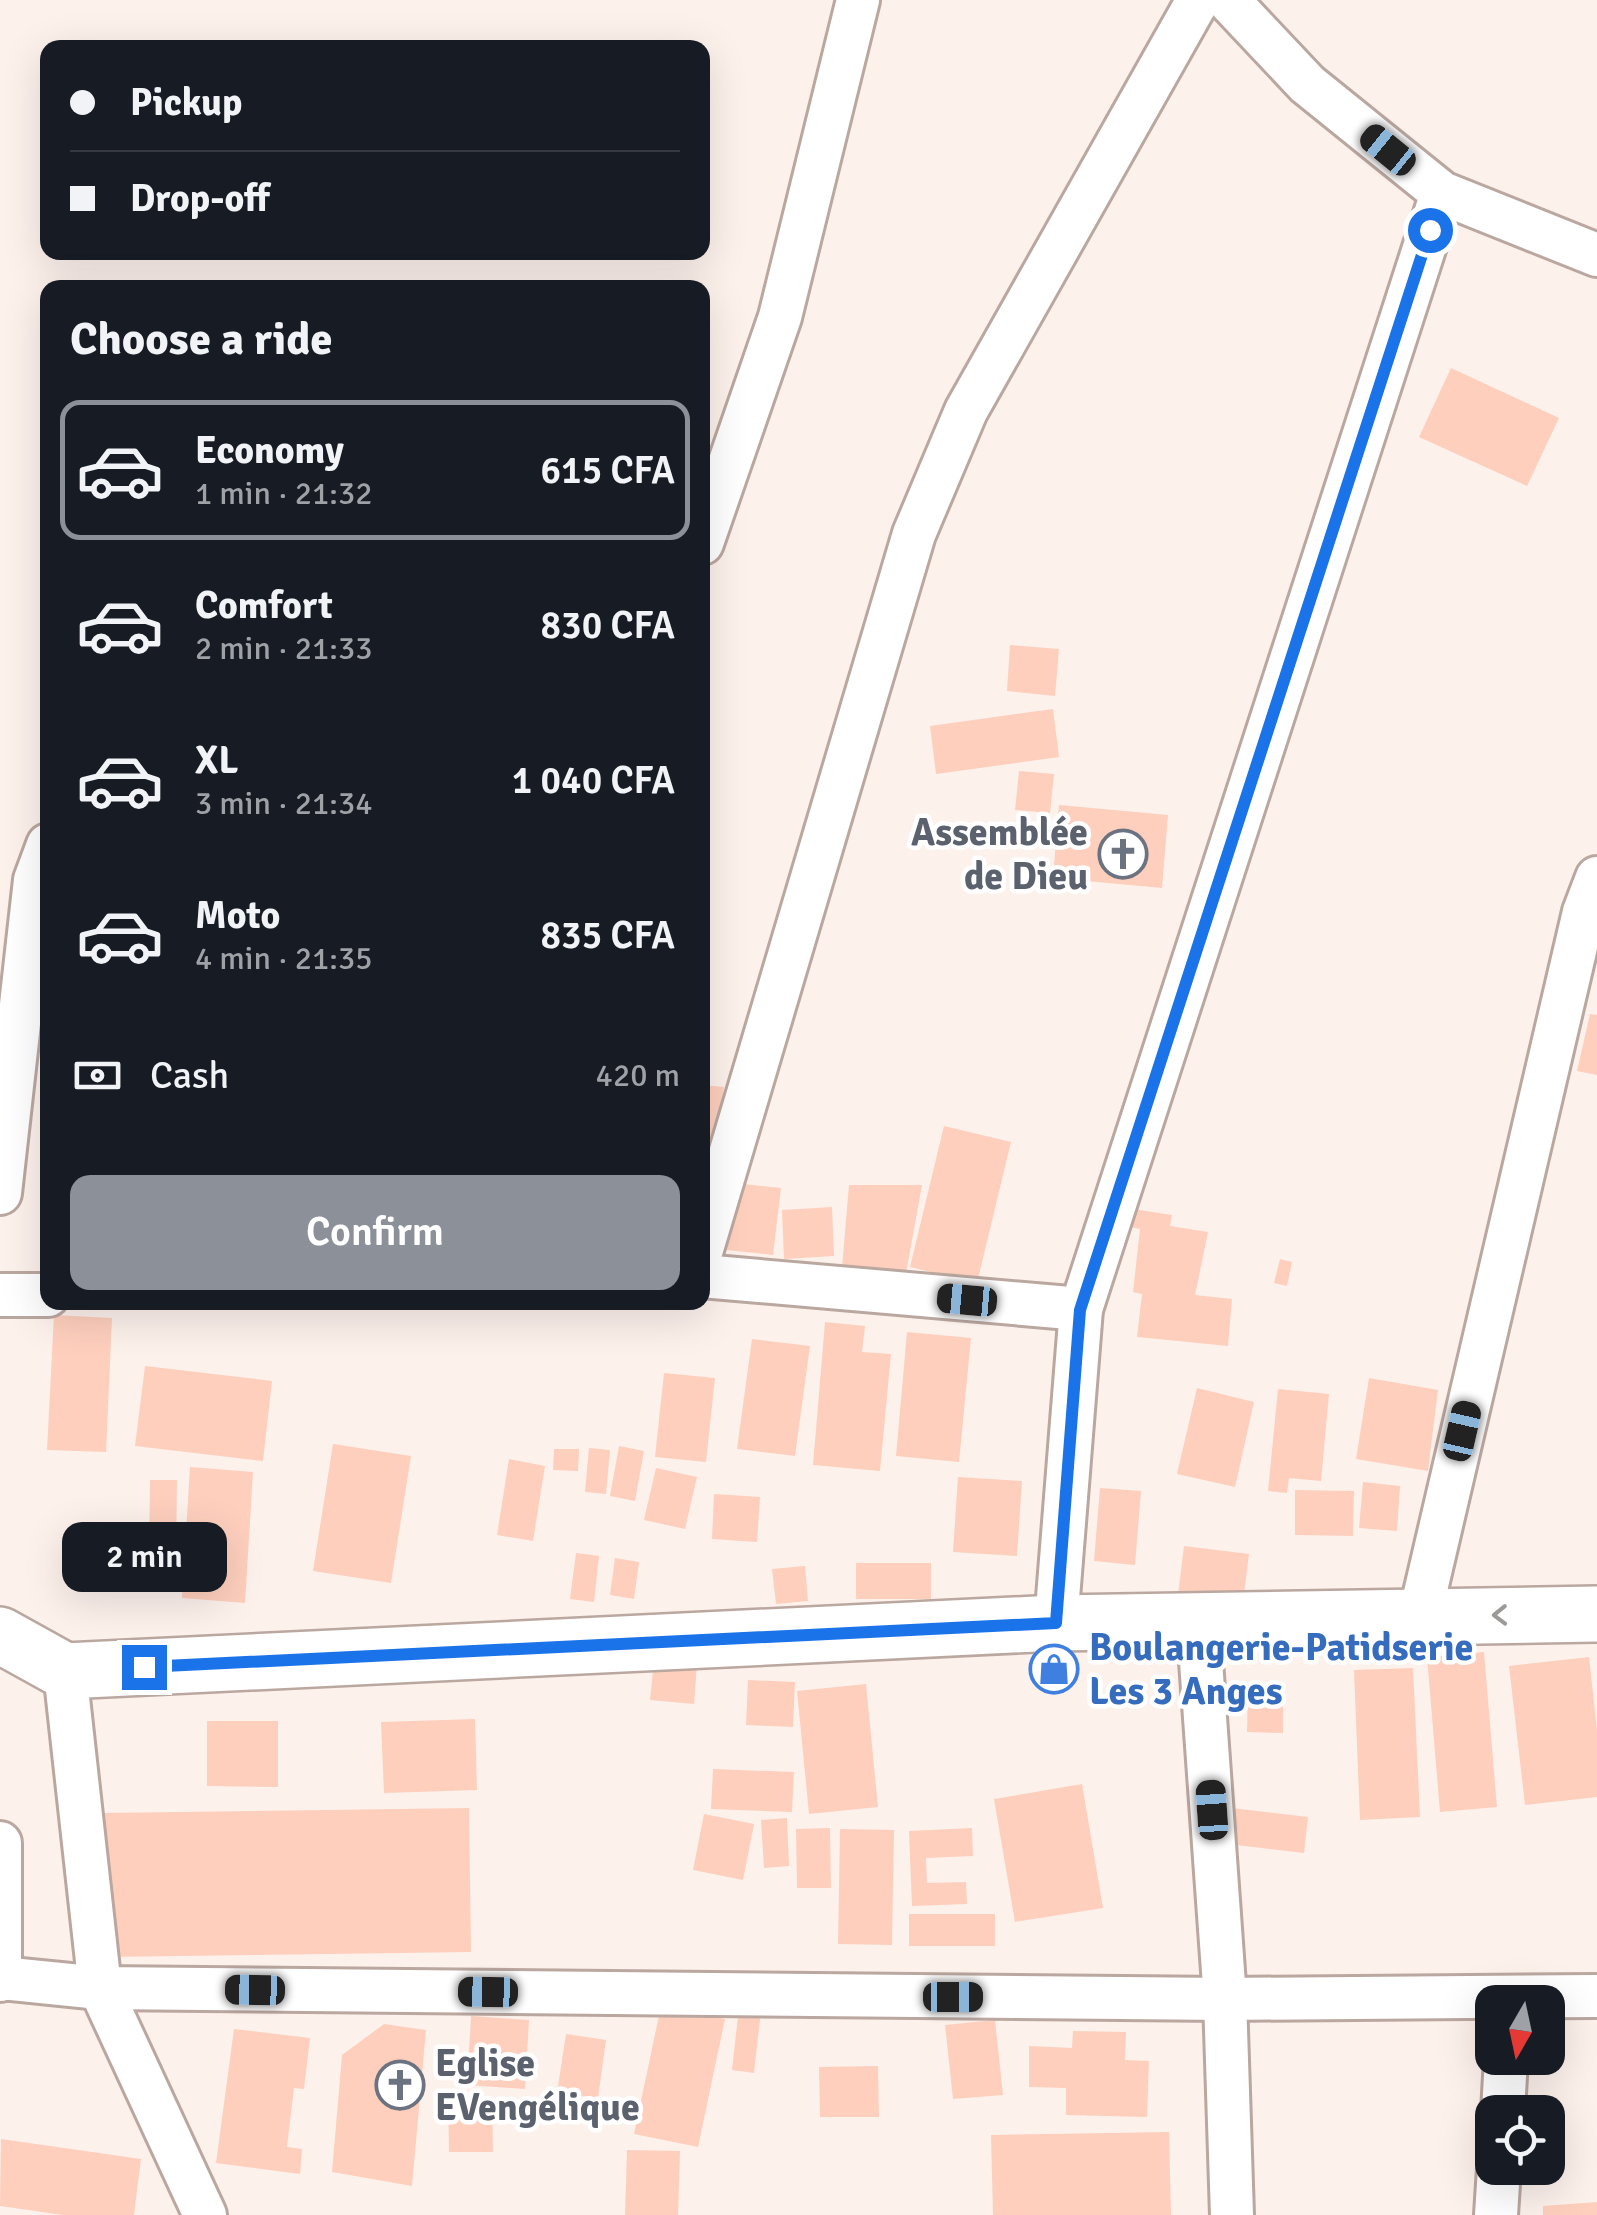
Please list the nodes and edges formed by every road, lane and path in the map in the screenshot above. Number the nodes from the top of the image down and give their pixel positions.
1 (858, 0) edge
2 (1198, 0) edge
3 (1228, 0) edge
4 (1442, 193) junction
5 (1597, 255) edge
6 (710, 520) edge
7 (28, 865) edge
8 (1597, 878) edge
9 (0, 1193) edge
10 (710, 1222) edge
11 (710, 1277) edge
12 (0, 1294) edge
13 (40, 1295) edge
14 (1080, 1310) junction
15 (1597, 1614) edge
16 (1420, 1616) junction
17 (1198, 1620) junction
18 (1056, 1623) junction
19 (0, 1635) edge
20 (65, 1671) junction
21 (0, 1843) edge
22 (0, 1978) edge
23 (100, 1988) junction
24 (1597, 1996) edge
25 (1565, 1997) edge
26 (1225, 1999) junction
27 (1475, 2000) edge
28 (1498, 2185) edge
29 (205, 2215) edge
30 (1232, 2215) edge
31 (1496, 2215) edge

1 - 6 street
2 - 10 street
3 - 4 street
4 - 5 street
4 - 14 street
7 - 9 street
8 - 16 street
11 - 14 street
12 - 13 street
14 - 18 street
15 -> 16 main road
16 - 17 main road
17 - 18 main road
17 - 26 street
18 - 20 main road
19 - 20 main road
20 - 23 street
21 - 22 street
22 - 23 street
23 - 26 street
23 - 29 street
24 - 25 street
26 - 27 street
26 - 30 street
28 - 31 street

